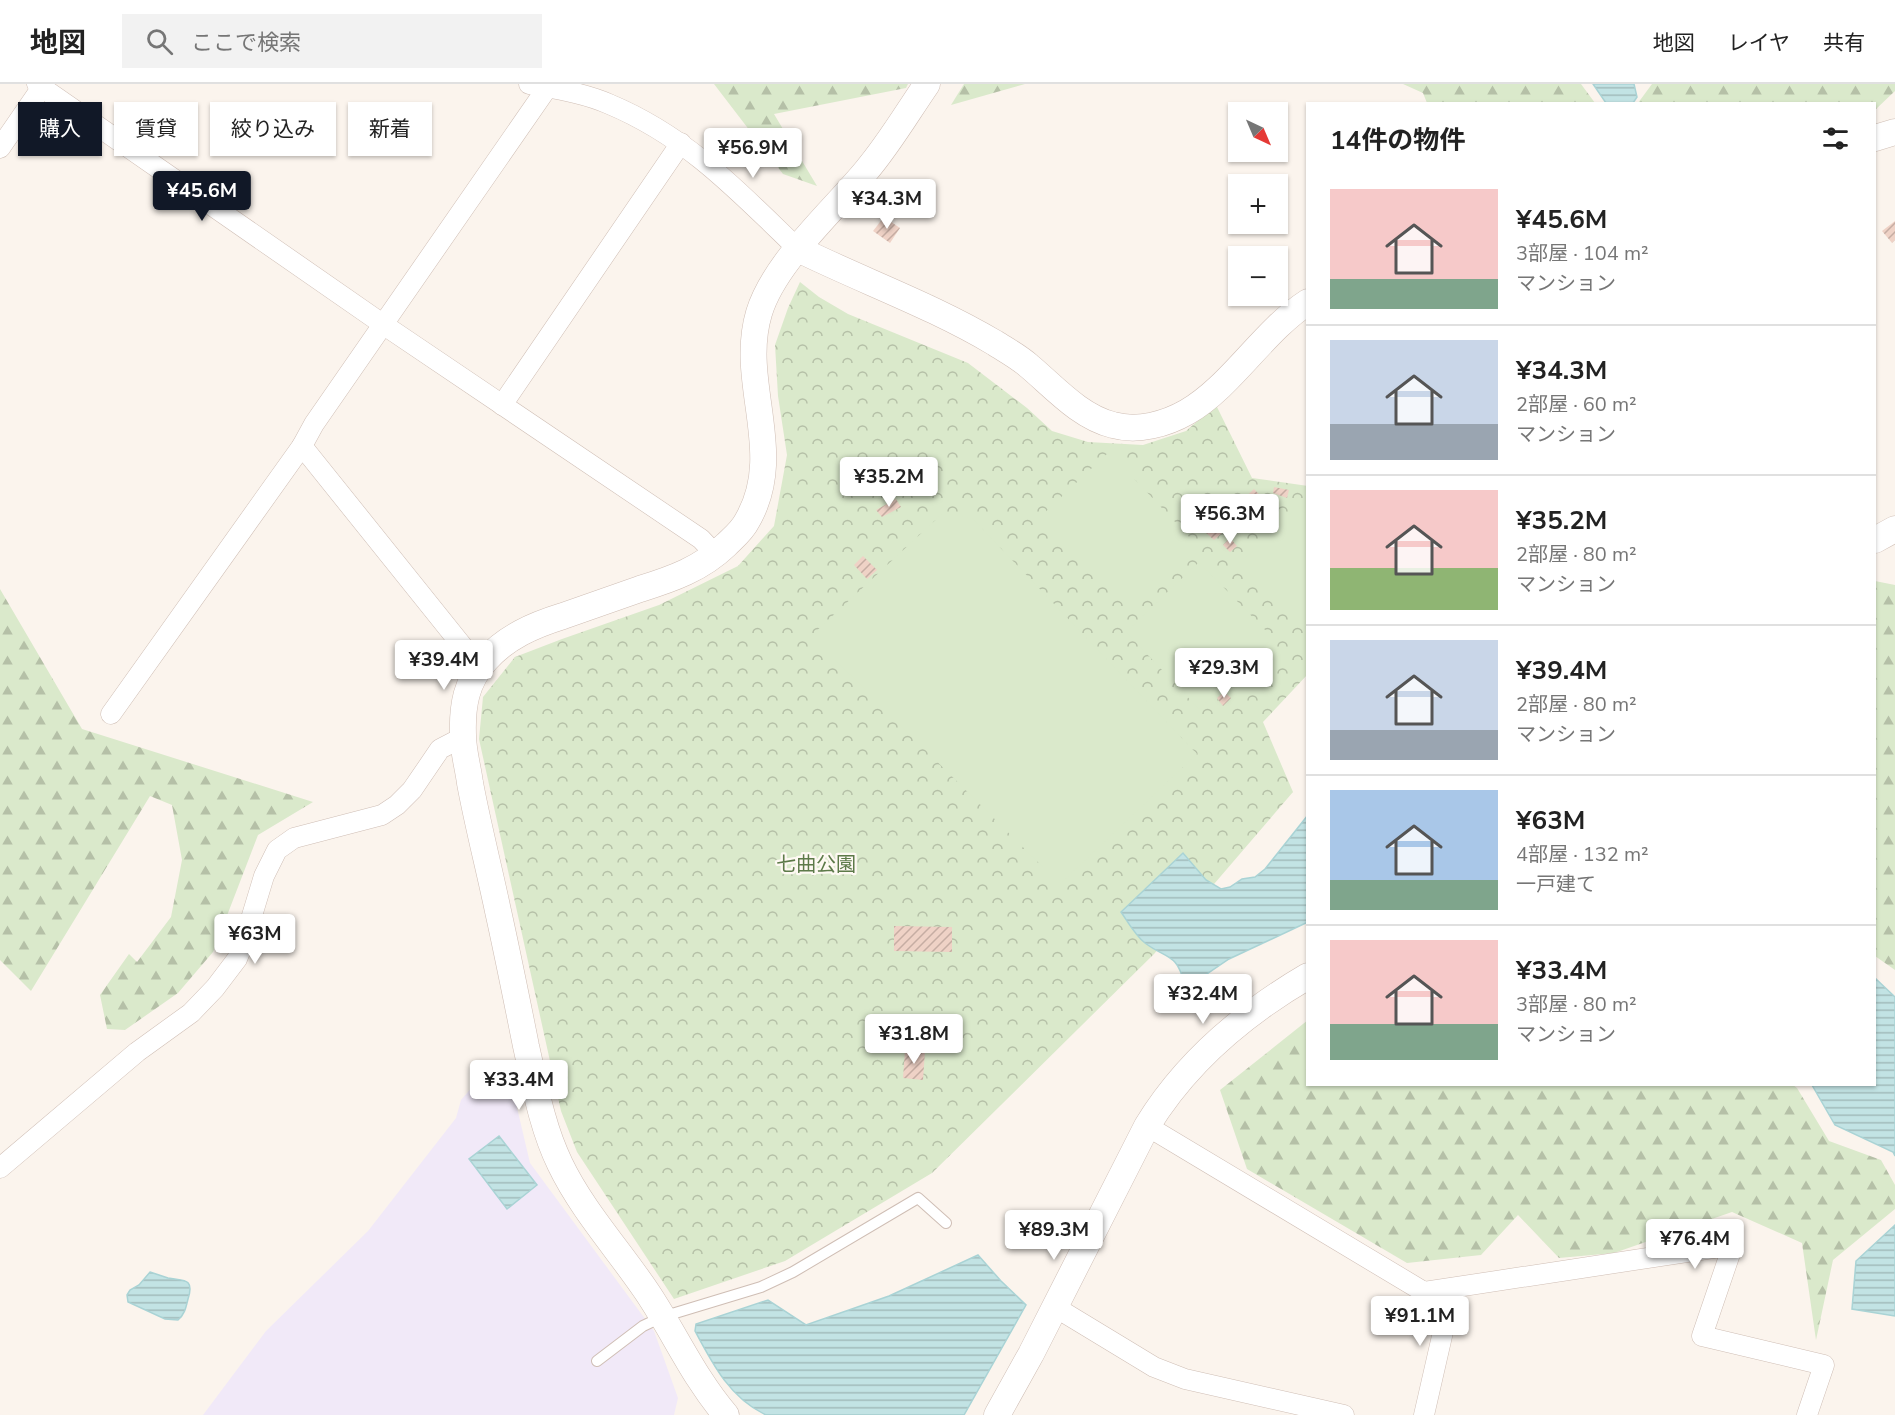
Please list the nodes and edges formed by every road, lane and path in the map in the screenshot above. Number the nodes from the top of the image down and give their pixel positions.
1 (927, 84) edge
2 (39, 86) edge
3 (538, 86) edge
4 (1895, 132) edge
5 (1876, 138) edge
6 (681, 142) junction
7 (0, 148) edge
8 (798, 249) junction
9 (1306, 304) edge
10 (384, 325) junction
11 (502, 405) junction
12 (302, 446) junction
13 (1895, 529) edge
14 (1876, 539) edge
15 (716, 555) junction
16 (482, 664) junction
17 (111, 714) dead end
18 (462, 737) junction
19 (1306, 977) edge
20 (1147, 1126) junction
21 (0, 1168) edge
22 (946, 1223) dead end
23 (1452, 1288) junction
24 (1055, 1307) junction
25 (662, 1317) junction
26 (597, 1361) dead end
27 (726, 1415) edge
28 (996, 1415) edge
29 (1344, 1415) edge
30 (1424, 1415) edge
31 (1807, 1415) edge

1 - 8 street
2 - 7 street
2 - 10 street
3 - 6 street
3 - 10 street
4 - 5 street
6 - 8 street
6 - 11 street
8 - 9 street
8 - 15 street
10 - 11 street
10 - 12 street
11 - 15 street
12 - 16 street
12 - 17 street
13 - 14 street
15 - 16 street
16 - 18 street
18 - 21 street
18 - 25 street
19 - 20 street
20 - 23 street
20 - 24 street
22 - 25 lane
23 - 30 street
23 - 31 street
24 - 28 street
24 - 29 street
25 - 26 lane
25 - 27 street

